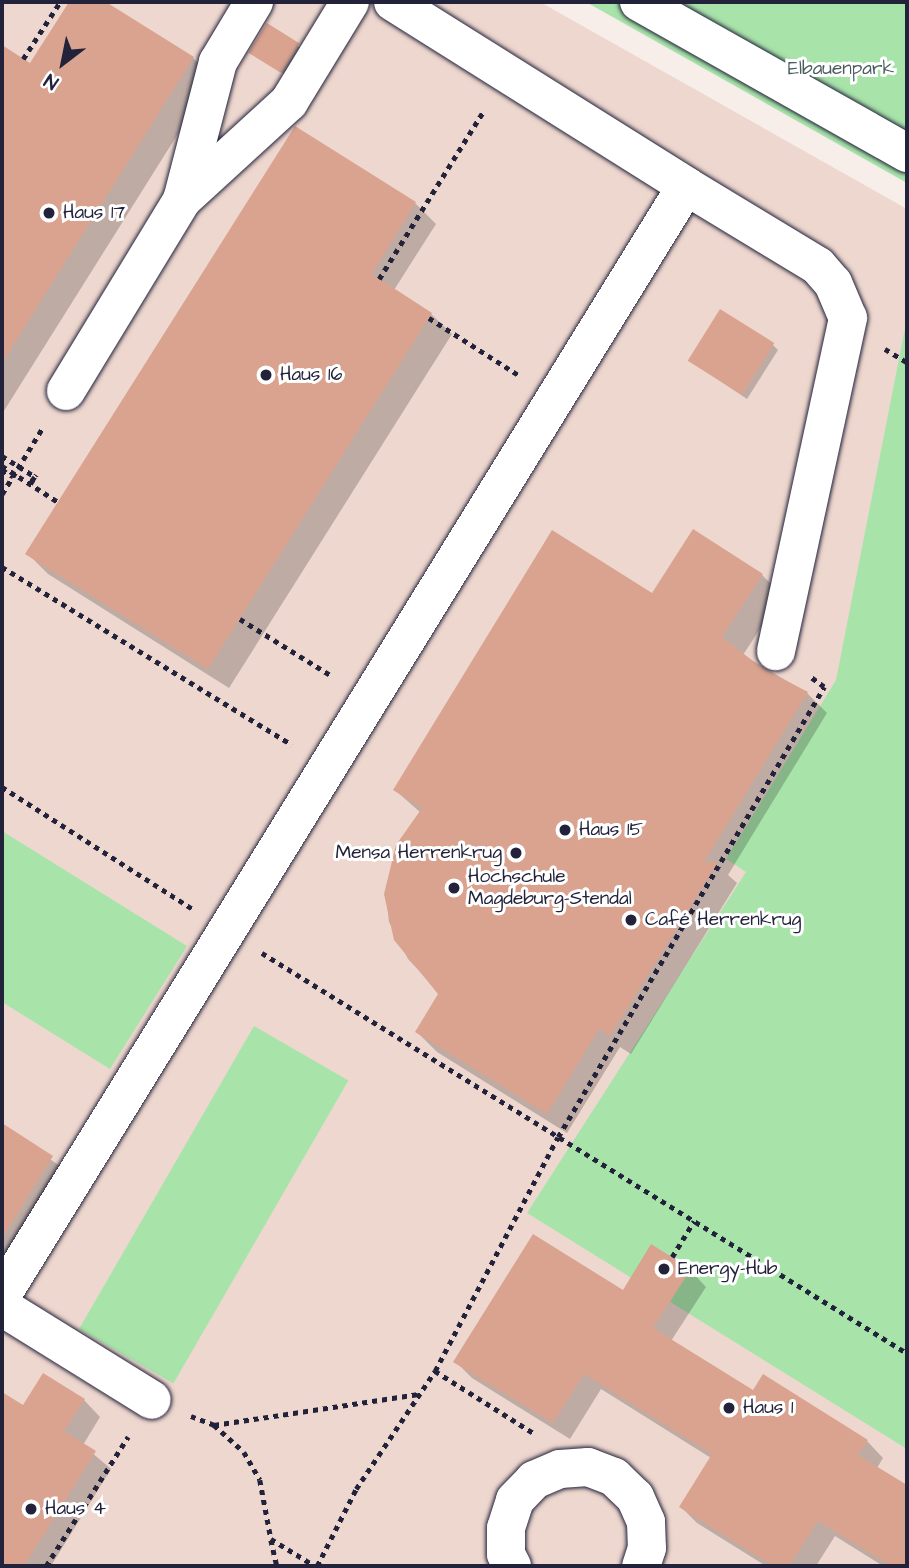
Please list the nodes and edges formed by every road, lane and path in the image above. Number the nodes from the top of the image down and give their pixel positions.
1 (60, 2) edge
2 (254, 2) edge
3 (350, 2) edge
4 (393, 2) edge
5 (639, 2) edge
6 (23, 59) dead end
7 (506, 75) junction
8 (907, 153) edge
9 (686, 186) junction
10 (181, 200) junction
11 (379, 279) dead end
12 (429, 318) dead end
13 (65, 391) joint
14 (555, 398) junction
15 (2, 456) edge
16 (19, 466) junction
17 (2, 468) edge
18 (12, 474) junction
19 (35, 476) junction
20 (30, 484) junction
21 (2, 494) edge
22 (2, 567) edge
23 (240, 619) dead end
24 (776, 650) joint
25 (369, 699) junction
26 (326, 765) junction
27 (2, 787) edge
28 (226, 930) junction
29 (558, 1137) junction
30 (694, 1221) junction
31 (672, 1257) dead end
32 (2, 1296) edge
33 (2, 1307) edge
34 (907, 1353) edge
35 (435, 1371) junction
36 (419, 1394) junction
37 (152, 1400) joint
38 (560, 1468) junction
39 (271, 1539) junction
40 (46, 1566) edge
41 (277, 1566) edge
42 (316, 1566) edge
43 (512, 1566) edge
44 (641, 1566) edge

1 - 6 path
2 - 10 lane
3 - 10 lane
4 - 7 lane
5 - 8 lane
7 - 9 lane
7 - 11 path
9 - 14 lane
9 - 24 lane
10 - 13 lane
12 - 14 path
13 - 16 path
14 - 25 lane
15 - 16 path
15 - 19 path
16 - 18 path
16 - 19 path
17 - 18 path, bridge
18 - 20 path, bridge
18 - 21 path
19 - 20 path, bridge
20 - 20 path, bridge
22 - 26 path
23 - 25 path
24 - 29 path
25 - 26 lane
26 - 28 lane
27 - 28 path
28 - 29 path
28 - 32 lane
29 - 30 path
29 - 35 path
30 - 31 path
30 - 34 path
33 - 37 lane
35 - 36 path
35 - 38 path
36 - 39 path
36 - 42 path
37 - 40 path
38 - 43 lane
38 - 44 lane
39 - 41 path
39 - 42 path

